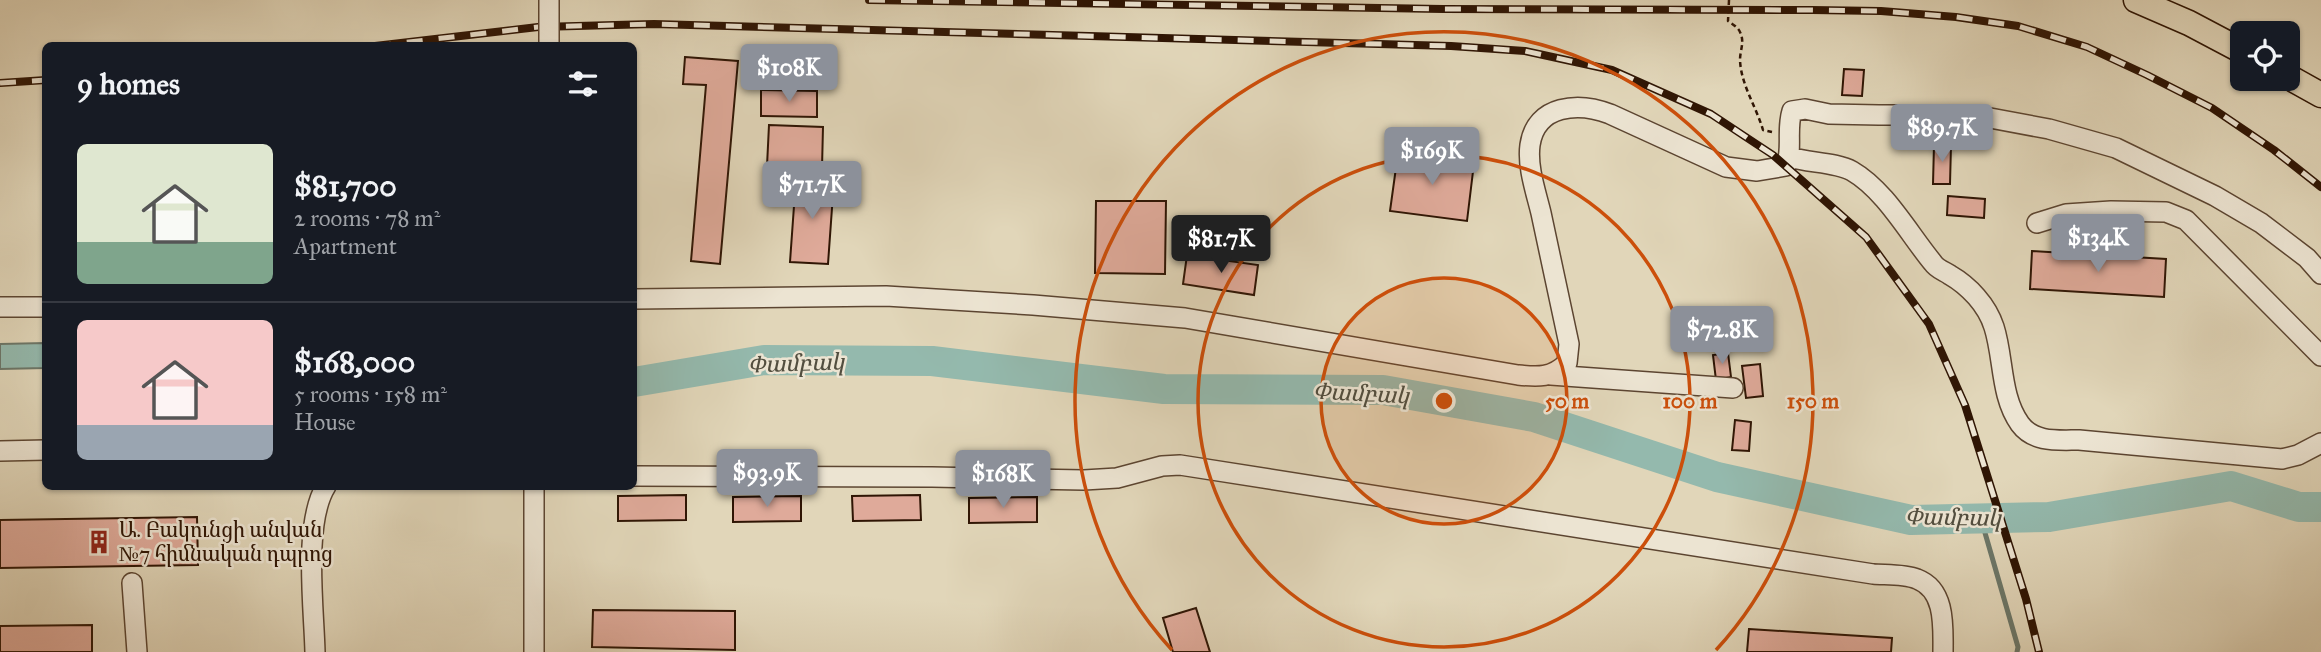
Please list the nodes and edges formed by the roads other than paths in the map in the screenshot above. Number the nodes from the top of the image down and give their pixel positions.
1 (549, 0) edge
2 (2136, 0) edge
3 (549, 42) edge
4 (2230, 45) edge
5 (2300, 83) edge
6 (2321, 95) edge
7 (1790, 157) junction
8 (2037, 223) dead end
9 (2321, 274) edge
10 (637, 299) edge
11 (0, 307) edge
12 (42, 307) edge
13 (2321, 356) edge
14 (1551, 376) junction
15 (1733, 388) dead end
16 (2321, 443) edge
17 (42, 450) edge
18 (0, 451) edge
19 (637, 476) edge
20 (324, 490) edge
21 (534, 490) edge
22 (132, 583) dead end
23 (136, 652) edge
24 (315, 652) edge
25 (534, 652) edge
26 (1943, 652) edge

1 - 3 street, bridge
2 - 4 main road
5 - 6 main road
7 - 9 street
7 - 14 street
7 - 16 street
8 - 13 street
10 - 14 street
11 - 12 street
14 - 15 street
17 - 18 street
19 - 26 street
20 - 24 street
21 - 25 street
22 - 23 street

